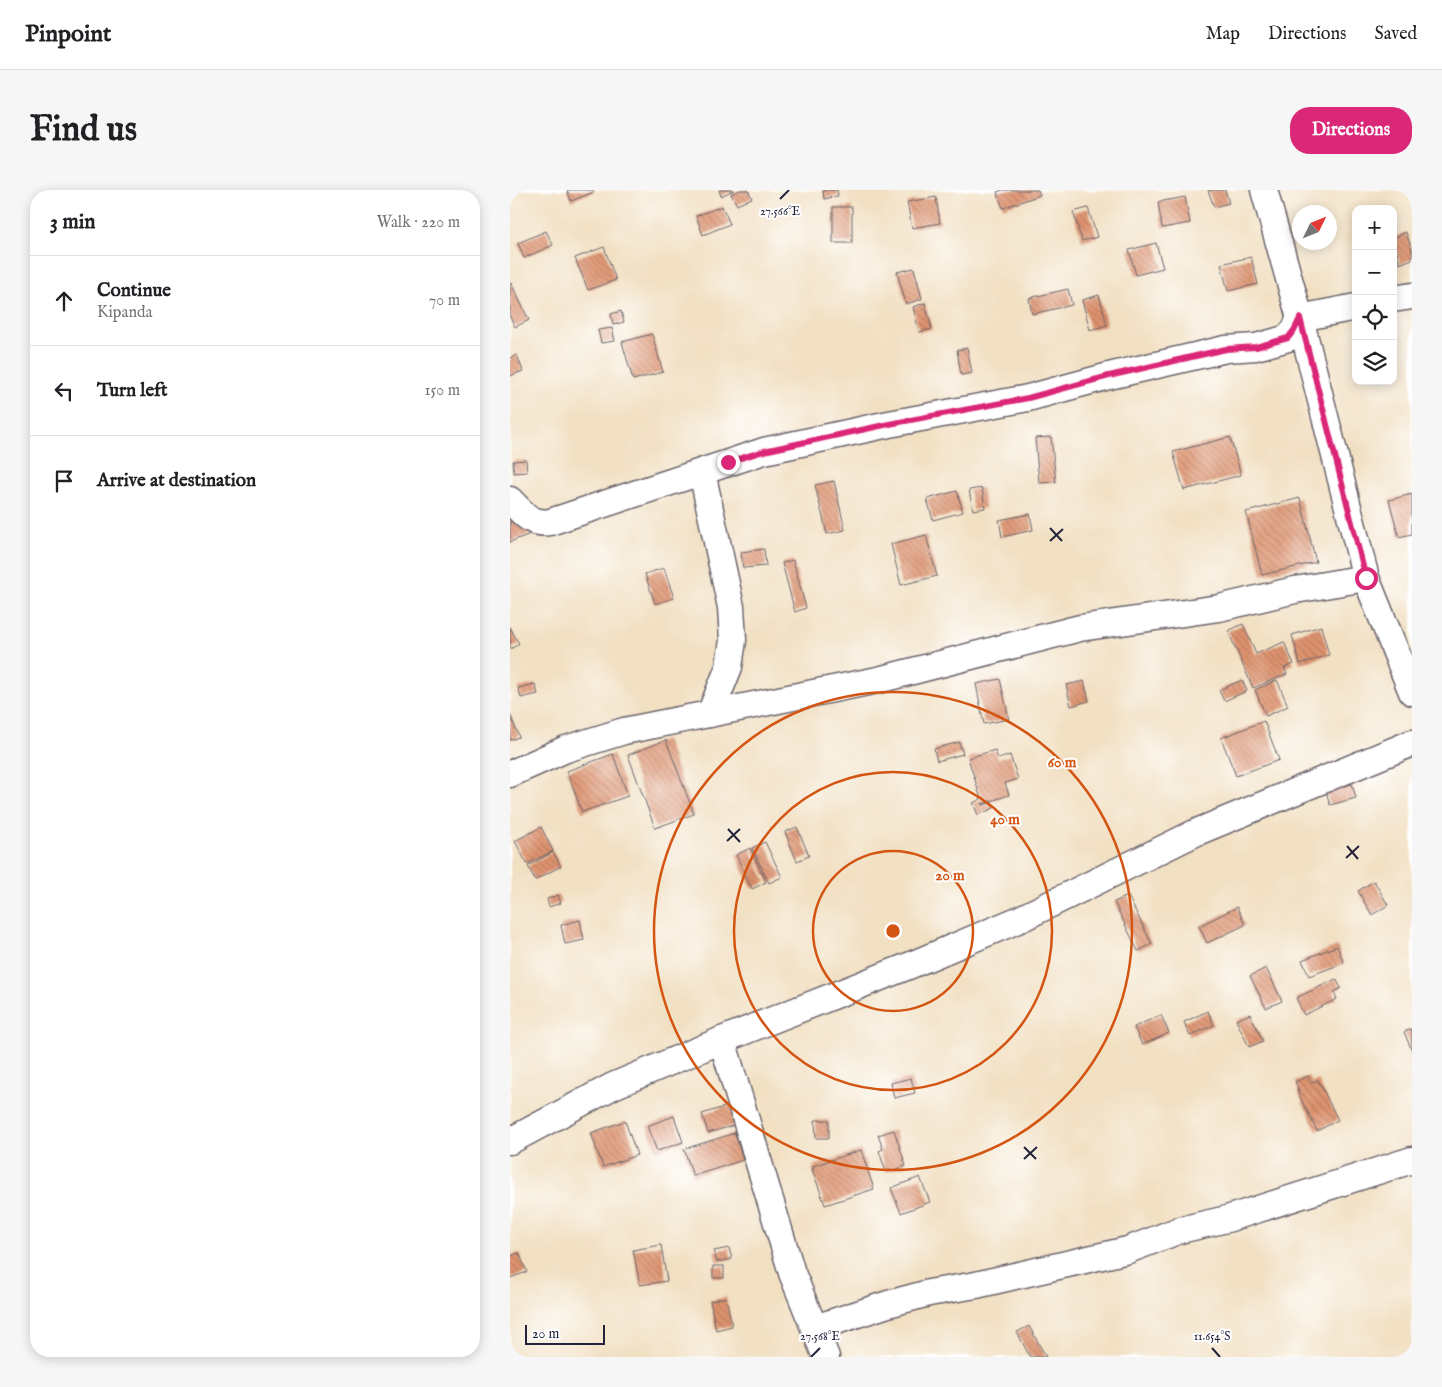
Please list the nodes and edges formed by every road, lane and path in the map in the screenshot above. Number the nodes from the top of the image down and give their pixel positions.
1 (1264, 190) edge
2 (1412, 296) edge
3 (1397, 298) edge
4 (1352, 308) edge
5 (1300, 318) junction
6 (702, 472) junction
7 (510, 500) edge
8 (1366, 578) junction
9 (1412, 692) edge
10 (710, 714) junction
11 (1412, 743) edge
12 (510, 774) edge
13 (722, 1040) junction
14 (510, 1142) edge
15 (1412, 1160) edge
16 (815, 1328) junction
17 (826, 1357) edge

1 - 5 street
2 - 3 street
4 - 5 street
5 - 6 street
5 - 8 street
6 - 7 street
6 - 10 street
8 - 9 street
8 - 10 street
10 - 12 street
11 - 13 street
13 - 14 street
13 - 16 street
15 - 16 street
16 - 17 street

